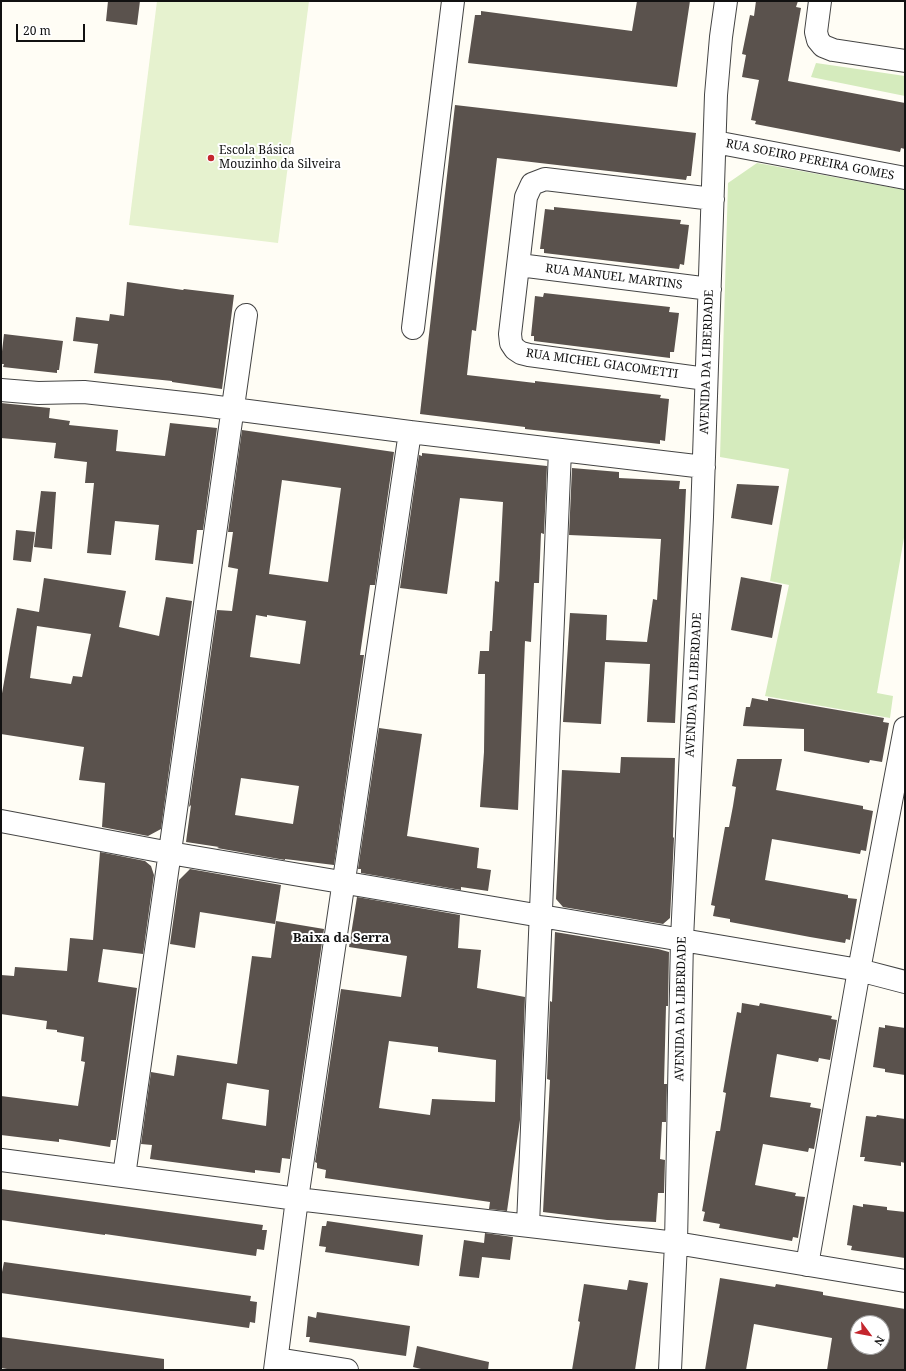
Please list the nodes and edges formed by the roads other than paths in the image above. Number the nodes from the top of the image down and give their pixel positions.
1 (453, 1) edge
2 (726, 1) edge
3 (820, 1) edge
4 (905, 61) edge
5 (715, 142) junction
6 (905, 178) edge
7 (713, 199) junction
8 (519, 265) junction
9 (710, 289) junction
10 (246, 315) dead end
11 (413, 328) dead end
12 (706, 378) junction
13 (1, 390) edge
14 (232, 408) junction
15 (410, 432) junction
16 (560, 450) junction
17 (704, 467) junction
18 (905, 728) edge
19 (1, 822) edge
20 (170, 853) junction
21 (344, 883) junction
22 (540, 916) junction
23 (682, 939) junction
24 (859, 970) junction
25 (905, 982) edge
26 (1, 1160) edge
27 (124, 1176) junction
28 (297, 1199) junction
29 (528, 1225) junction
30 (676, 1243) junction
31 (807, 1265) junction
32 (905, 1281) edge
33 (276, 1365) edge
34 (347, 1370) edge
35 (670, 1370) edge

1 - 11 street
2 - 5 street, AVENIDA DA LIBERDADE
3 - 4 street
5 - 6 street, RUA SOEIRO PEREIRA GOMES
5 - 7 street, AVENIDA DA LIBERDADE
7 - 8 street, RUA MICHEL GIACOMETTI
7 - 9 street, AVENIDA DA LIBERDADE
8 - 9 street, RUA MANUEL MARTINS
8 - 12 street, RUA MICHEL GIACOMETTI
9 - 12 street, AVENIDA DA LIBERDADE
10 - 14 street
12 - 17 street, AVENIDA DA LIBERDADE
13 - 14 street
14 - 15 street
14 - 20 street
15 - 16 street
15 - 21 street
16 - 17 street
16 - 22 street
17 - 23 street, AVENIDA DA LIBERDADE
18 - 24 street
19 - 20 street
20 - 21 street
20 - 27 street
21 - 22 street
21 - 28 street
22 - 23 street
22 - 29 street
23 - 24 street
23 - 30 street, AVENIDA DA LIBERDADE
24 - 25 street
24 - 31 street
26 - 27 street
27 - 28 street
28 - 29 street
28 - 33 street
29 - 30 street
30 - 31 street
30 - 35 street, AVENIDA DA LIBERDADE
31 - 32 street
33 - 34 street

